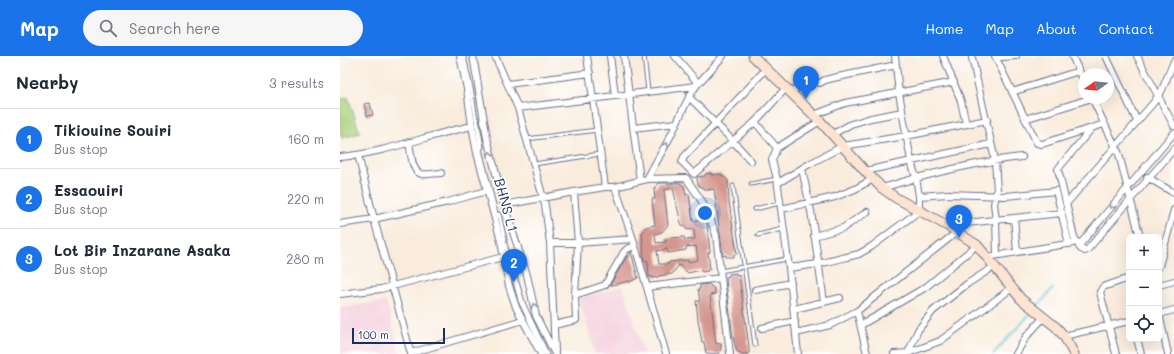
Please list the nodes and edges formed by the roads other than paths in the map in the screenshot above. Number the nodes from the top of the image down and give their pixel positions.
1 (460, 56) edge
2 (464, 56) edge
3 (473, 56) edge
4 (495, 56) edge
5 (587, 56) edge
6 (610, 56) edge
7 (624, 56) edge
8 (644, 56) edge
9 (675, 56) edge
10 (723, 56) edge
11 (753, 56) edge
12 (896, 56) edge
13 (943, 56) edge
14 (996, 56) edge
15 (1016, 56) edge
16 (1072, 56) edge
17 (1106, 56) edge
18 (1137, 56) edge
19 (972, 58) dead end
20 (1174, 61) edge
21 (896, 65) junction
22 (766, 69) junction
23 (1078, 69) edge
24 (1078, 71) edge
25 (590, 73) junction
26 (954, 82) junction
27 (508, 84) junction
28 (697, 84) junction
29 (648, 91) junction
30 (788, 91) junction
31 (1012, 92) junction
32 (899, 93) junction
33 (628, 94) junction
34 (615, 96) junction
35 (1158, 96) junction
36 (689, 97) junction
37 (594, 99) junction
38 (1078, 102) edge
39 (1095, 104) edge
40 (518, 108) junction
41 (902, 112) junction
42 (817, 118) junction
43 (1025, 119) junction
44 (987, 120) junction
45 (1137, 121) junction
46 (755, 122) junction
47 (676, 123) junction
48 (716, 124) junction
49 (966, 124) junction
50 (1104, 124) junction
51 (472, 126) junction
52 (1174, 126) edge
53 (633, 128) junction
54 (1091, 129) junction
55 (597, 130) junction
56 (833, 134) junction
57 (1174, 134) edge
58 (906, 136) junction
59 (527, 139) junction
60 (733, 141) junction
61 (409, 142) junction
62 (991, 144) junction
63 (843, 146) junction
64 (1116, 146) junction
65 (777, 148) junction
66 (1174, 149) edge
67 (600, 154) junction
68 (358, 155) junction
69 (340, 157) edge
70 (1022, 157) dead end
71 (995, 160) junction
72 (911, 161) junction
73 (751, 162) dead end
74 (534, 164) junction
75 (802, 169) junction
76 (865, 171) junction
77 (441, 173) dead end
78 (1141, 173) junction
79 (694, 174) junction
80 (686, 178) junction
81 (873, 178) junction
82 (916, 178) junction
83 (1149, 179) junction
84 (647, 180) junction
85 (640, 181) junction
86 (777, 181) junction
87 (751, 184) dead end
88 (733, 186) dead end
89 (605, 187) junction
90 (615, 187) junction
91 (1128, 187) junction
92 (882, 188) junction
93 (486, 191) junction
94 (574, 192) junction
95 (1174, 193) edge
96 (919, 196) junction
97 (996, 196) junction
98 (543, 197) junction
99 (1131, 198) junction
100 (809, 203) junction
101 (1066, 204) junction
102 (504, 206) junction
103 (781, 206) junction
104 (755, 209) dead end
105 (1174, 210) edge
106 (919, 211) junction
107 (867, 212) dead end
108 (1062, 214) junction
109 (1014, 218) junction
110 (374, 219) junction
111 (996, 220) junction
112 (340, 224) edge
113 (946, 225) junction
114 (784, 229) junction
115 (957, 232) junction
116 (1139, 234) edge
117 (758, 235) dead end
118 (814, 236) junction
119 (633, 239) junction
120 (550, 243) junction
121 (578, 243) junction
122 (1069, 244) junction
123 (977, 245) junction
124 (1078, 245) junction
125 (635, 246) junction
126 (1017, 252) junction
127 (1162, 255) edge
128 (992, 256) junction
129 (502, 257) junction
130 (788, 259) junction
131 (818, 264) junction
132 (995, 266) junction
133 (745, 267) junction
134 (790, 268) junction
135 (720, 274) junction
136 (1126, 279) edge
137 (1174, 281) edge
138 (791, 283) junction
139 (1162, 284) edge
140 (393, 285) junction
141 (646, 287) junction
142 (1012, 288) junction
143 (755, 290) dead end
144 (340, 294) edge
145 (575, 295) junction
146 (840, 298) dead end
147 (824, 302) junction
148 (794, 310) junction
149 (1174, 310) edge
150 (857, 311) junction
151 (1162, 313) edge
152 (1043, 317) junction
153 (523, 320) junction
154 (795, 321) junction
155 (1126, 322) edge
156 (554, 325) junction
157 (861, 325) junction
158 (1109, 326) junction
159 (1162, 327) edge
160 (762, 328) dead end
161 (796, 333) junction
162 (1064, 336) junction
163 (1138, 342) edge
164 (755, 346) dead end
165 (411, 353) edge
166 (908, 353) junction
167 (541, 354) edge
168 (546, 354) edge
169 (555, 354) edge
170 (666, 354) edge
171 (730, 354) edge
172 (798, 354) edge
173 (867, 354) edge
174 (894, 354) edge
175 (1016, 354) edge
176 (1074, 354) edge
177 (1116, 354) edge
178 (1141, 354) edge
179 (1168, 354) edge

1 - 51 street
2 - 168 lane, BHNS L1
102 -> 3 street
4 - 27 street
5 - 25 street
6 - 34 street
7 - 33 street
8 - 29 lane
9 - 28 street
10 - 28 street
11 - 22 street
12 - 21 street
13 - 26 street
14 - 15 street
14 - 31 street
16 - 23 street
17 - 45 street
18 - 35 street
19 - 44 street
20 - 35 street
21 - 30 street
21 - 32 street
22 - 30 street
22 - 48 street
24 - 31 street
25 - 27 street
25 - 37 street
26 - 32 street
26 - 49 street
27 - 40 street
28 - 29 street
28 - 36 street
29 - 33 street
30 - 42 street
30 - 46 street
31 - 43 street
32 - 41 street
32 - 42 street
33 - 34 street
33 - 53 street
34 - 37 street
35 - 45 street
35 - 52 street
36 - 47 street
36 - 48 street
37 - 40 street
37 - 55 street
38 - 43 street
39 - 50 street
40 - 59 street
41 - 56 street
41 - 58 street
42 - 56 street
42 - 65 street
43 - 54 street
44 - 49 street
44 - 62 street
45 - 64 street
46 - 60 street
46 - 65 street
47 - 53 street
84 -> 47 street
48 - 60 street
48 - 79 street
49 - 58 street
50 - 54 street
50 - 64 street
51 - 61 street
51 - 93 street
53 - 85 street
54 - 101 street
55 - 59 lane
55 - 67 street
56 - 63 street
57 - 78 street
58 - 63 street
58 - 72 street
59 - 74 street
60 - 73 street
60 - 79 street
61 - 68 street
61 - 77 street
62 - 71 street
62 - 72 street
63 - 75 street
63 - 76 street
64 - 91 street
64 - 101 street
65 - 86 street
66 - 83 street
67 - 74 lane
67 - 89 street
68 - 69 street
68 - 110 street
70 - 71 street
71 - 82 street
71 - 97 street
72 - 76 street
72 - 82 street
74 - 98 street
75 - 86 street
75 - 100 street
76 - 81 street
78 - 83 street
78 - 91 street
79 - 80 street
80 - 84 street
80 - 135 street
81 - 92 street
81 - 100 street
82 - 92 street
82 - 96 street
83 - 95 street
83 - 99 street
84 - 85 street
85 - 90 street
86 - 87 lane
86 - 103 street
88 - 133 lane
89 - 90 street
89 - 94 street
90 - 119 street
91 - 99 street
91 -> 124 street
92 - 106 street
93 - 110 street
93 - 129 street
94 - 98 street
94 - 121 street
96 - 97 street
96 - 106 street
97 - 108 street
97 - 111 street
98 - 102 street
98 - 120 street
99 - 116 street
99 - 124 street
100 - 103 street
100 - 118 street
101 - 124 street
169 -> 102 street
103 - 104 lane
103 - 114 street
105 - 127 street
106 - 113 street
106 - 131 street
107 - 118 street
108 - 109 street
108 - 122 street
109 - 111 street
109 - 126 street
110 - 112 street
110 - 140 street
111 - 113 street
111 - 128 street
113 - 115 street
114 - 117 lane
114 - 130 street
115 - 123 street
115 - 150 street
118 - 131 street
119 - 121 street
119 - 125 street
120 - 121 street
120 - 156 street
121 - 145 street
122 - 124 street
122 - 126 street
123 - 128 street
123 - 157 street
125 - 141 street
125 - 145 street
126 - 128 street
128 - 132 street
129 - 140 street
129 - 153 street
130 - 133 lane
130 - 134 street
131 - 134 street
131 - 147 street
132 - 142 street
132 - 166 street
133 - 135 lane
133 - 164 lane
134 - 138 street
135 - 141 street
135 - 171 street
136 - 158 street
137 - 139 street
138 - 143 street
138 - 148 street
140 - 144 street
140 - 165 street
141 - 170 street
142 - 152 street
142 - 166 street
145 - 156 street
146 - 147 street
147 - 148 street
148 - 154 street
149 - 151 street
150 - 157 street
150 - 161 street
152 - 162 street
152 - 175 street
153 - 165 street
153 - 167 street
154 - 160 street
154 - 161 street
155 - 158 street
156 - 169 street
157 - 173 street
158 - 162 street
158 - 177 street
159 - 179 street
161 - 172 street
162 - 176 street
163 - 178 street
166 - 174 street

